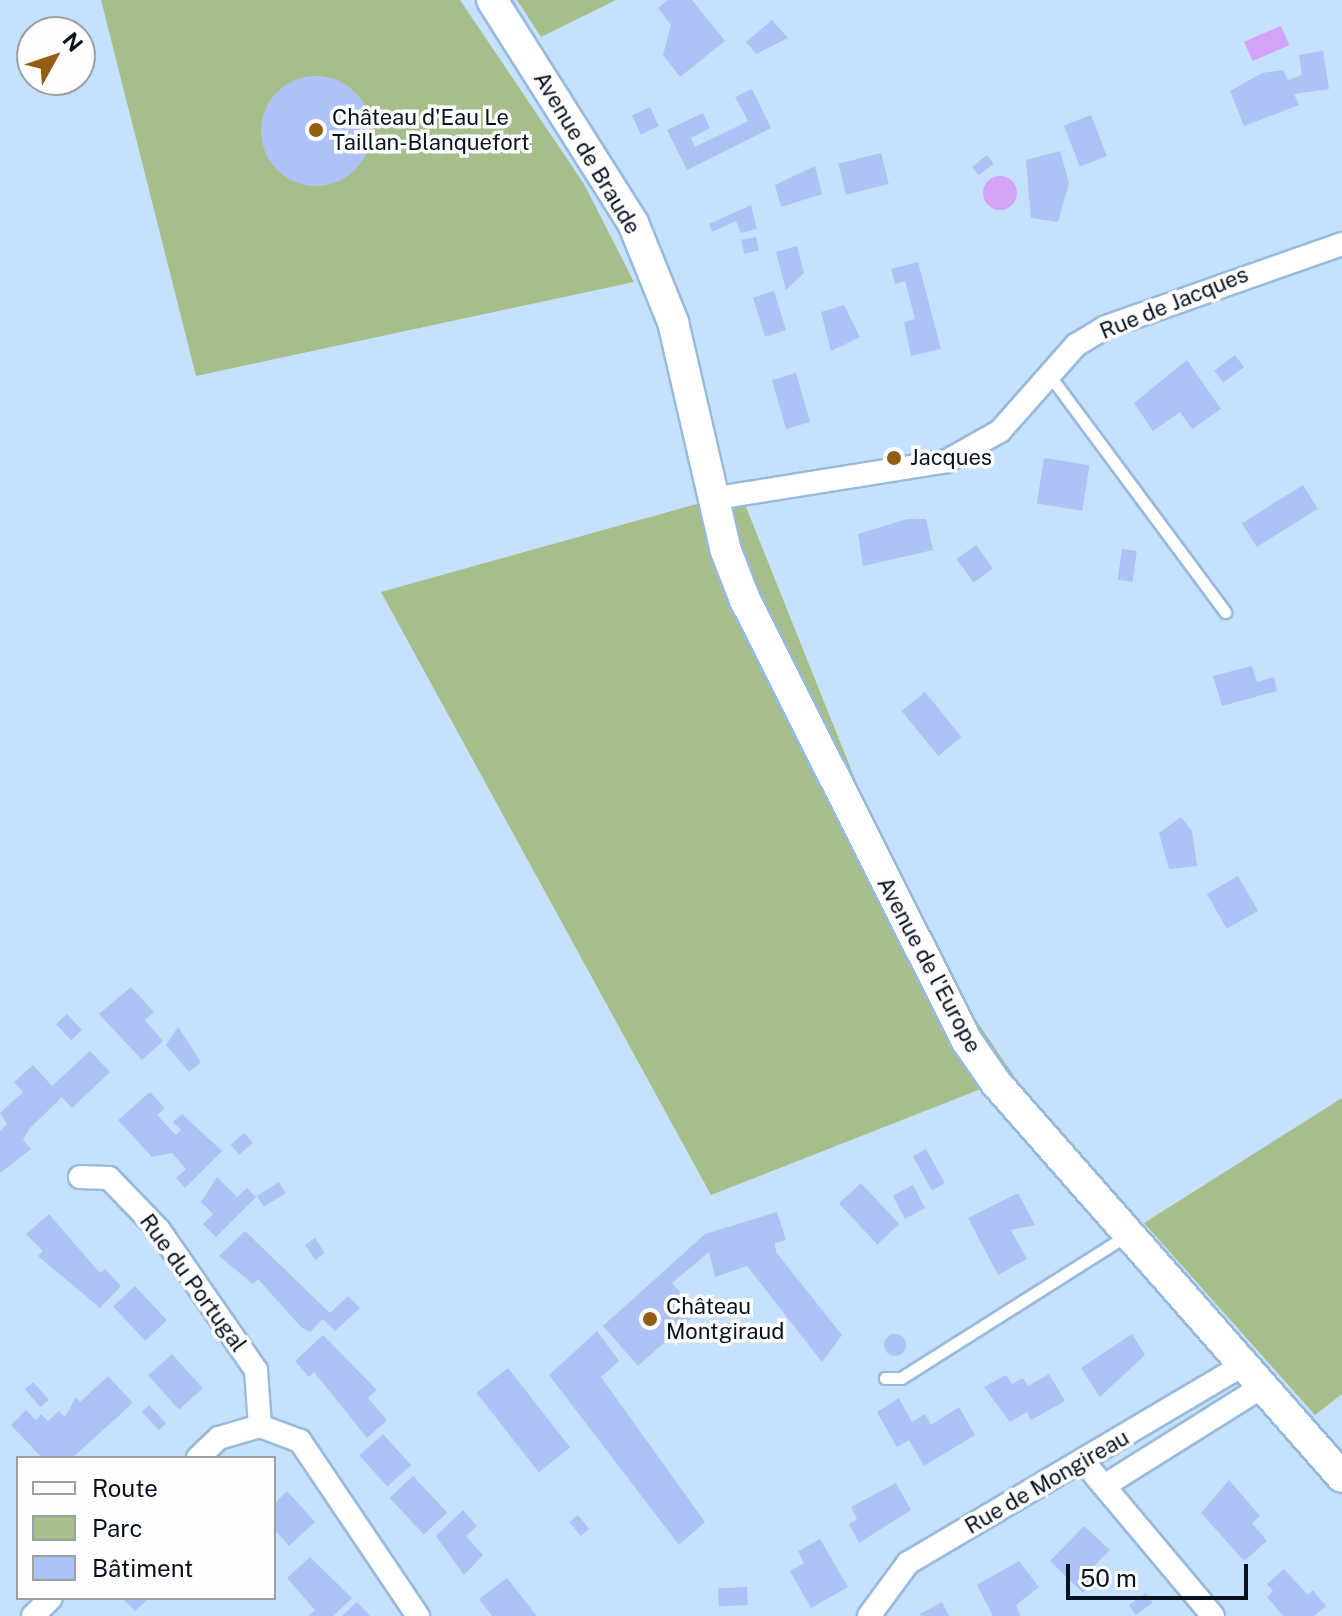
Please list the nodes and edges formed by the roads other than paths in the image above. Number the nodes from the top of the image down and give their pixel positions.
1 (492, 0) edge
2 (1342, 244) edge
3 (1050, 376) junction
4 (717, 498) junction
5 (1225, 612) dead end
6 (80, 1177) dead end
7 (1130, 1233) junction
8 (1252, 1376) junction
9 (885, 1378) dead end
10 (260, 1426) junction
11 (200, 1456) edge
12 (1083, 1461) junction
13 (1342, 1477) edge
14 (1104, 1486) junction
15 (49, 1600) edge
16 (33, 1616) edge
17 (418, 1616) edge
18 (869, 1616) edge
19 (1213, 1616) edge

1 - 4 street, Avenue de Braude
2 - 3 street, Rue de Jacques
3 - 4 street, Rue de Jacques
3 - 5 lane
4 - 7 street, Avenue de l'Europe
6 - 10 street, Rue du Portugal
7 - 8 street, Avenue de l'Europe
7 - 9 lane
8 - 12 street, Rue de Mongireau
8 - 13 street, Avenue de l'Europe
8 - 14 street, Rue de Mongireau
10 - 11 street
10 - 17 street
12 - 14 street
12 - 18 street, Rue de Mongireau
14 - 19 street
15 - 16 street

